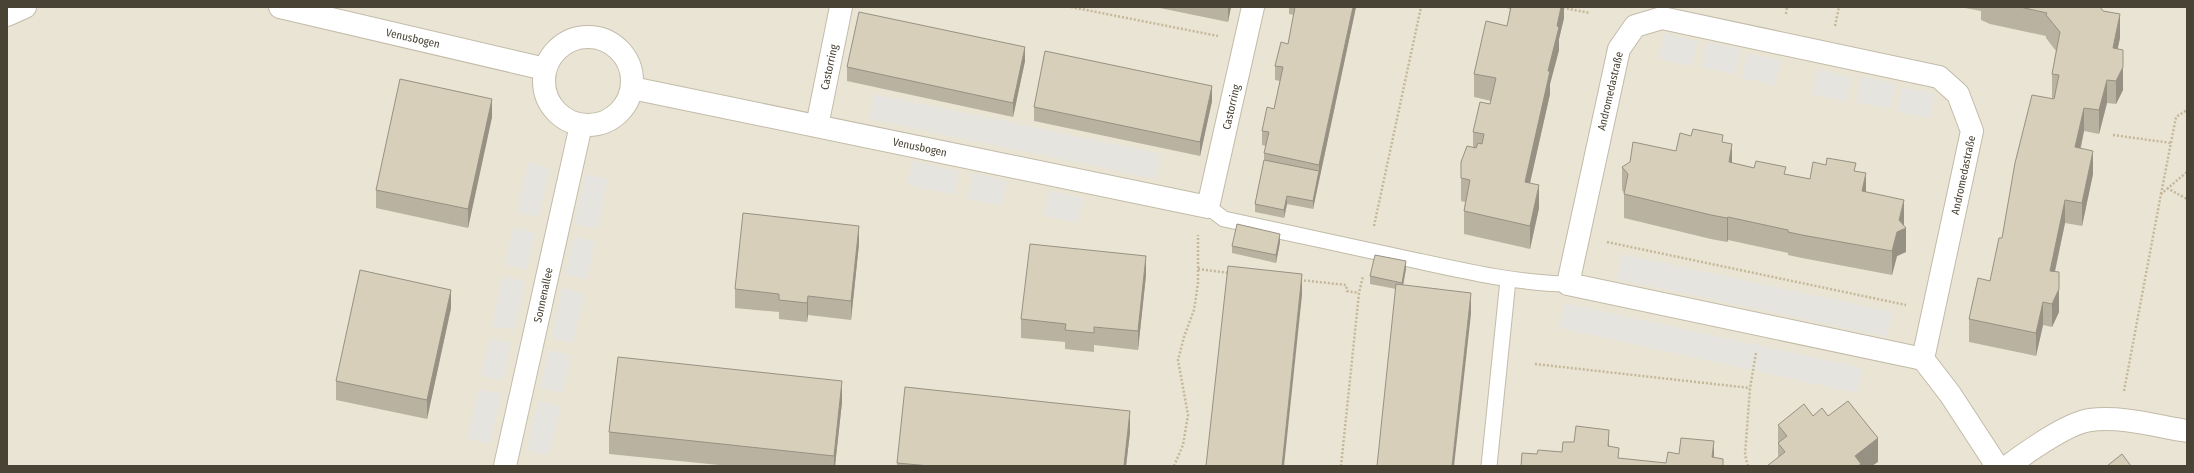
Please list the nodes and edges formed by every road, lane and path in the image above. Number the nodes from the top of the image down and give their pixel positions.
1 (25, 7) edge
2 (280, 7) edge
3 (841, 7) edge
4 (1071, 7) edge
5 (1253, 7) edge
6 (1421, 7) edge
7 (1559, 7) edge
8 (1590, 13) dead end
9 (7, 15) edge
10 (356, 15) edge
11 (1246, 41) junction
12 (545, 69) junction
13 (632, 88) junction
14 (2187, 110) edge
15 (580, 125) junction
16 (817, 126) junction
17 (2114, 135) dead end
18 (2170, 143) junction
19 (2187, 172) edge
20 (2166, 188) junction
21 (2161, 194) junction
22 (2187, 199) edge
23 (1208, 207) junction
24 (1578, 236) junction
25 (1369, 251) junction
26 (1198, 270) junction
27 (1237, 274) edge
28 (1292, 279) edge
29 (1508, 280) junction
30 (1568, 284) junction
31 (1359, 293) junction
32 (1934, 311) junction
33 (1760, 325) junction
34 (1923, 360) junction
35 (1535, 364) dead end
36 (1750, 388) junction
37 (2118, 419) junction
38 (2187, 431) edge
39 (505, 466) edge
40 (1174, 466) edge
41 (1341, 466) edge
42 (1489, 466) edge
43 (1748, 466) edge
44 (1997, 466) edge
45 (2008, 466) edge

1 - 9 street
2 - 10 street, Venusbogen
3 - 16 street, Castorring
4 - 11 path
5 - 11 street, Castorring
6 - 25 path
7 - 8 path
10 - 12 street, Venusbogen
11 - 23 street, Castorring
12 - 13 street
12 - 15 street
13 - 15 street
13 - 16 street, Venusbogen
14 - 18 path
15 - 39 street, Sonnenallee
16 - 23 street, Venusbogen
17 - 18 path
18 - 21 path
19 - 20 path
20 - 21 path
20 - 22 path
21 - 37 path
23 - 25 lane
23 - 26 path
24 - 30 street, Andromedastraße
24 - 32 path
24 - 32 street, Andromedastraße
25 - 29 lane
25 - 31 path
26 - 27 path
26 - 40 path
28 - 31 path
29 - 30 lane
29 - 42 lane
30 - 33 street
31 - 41 path
32 - 34 street, Andromedastraße
33 - 34 street
33 - 36 path
34 - 44 street
35 - 36 path
36 - 43 path
37 - 38 street
37 - 45 street

